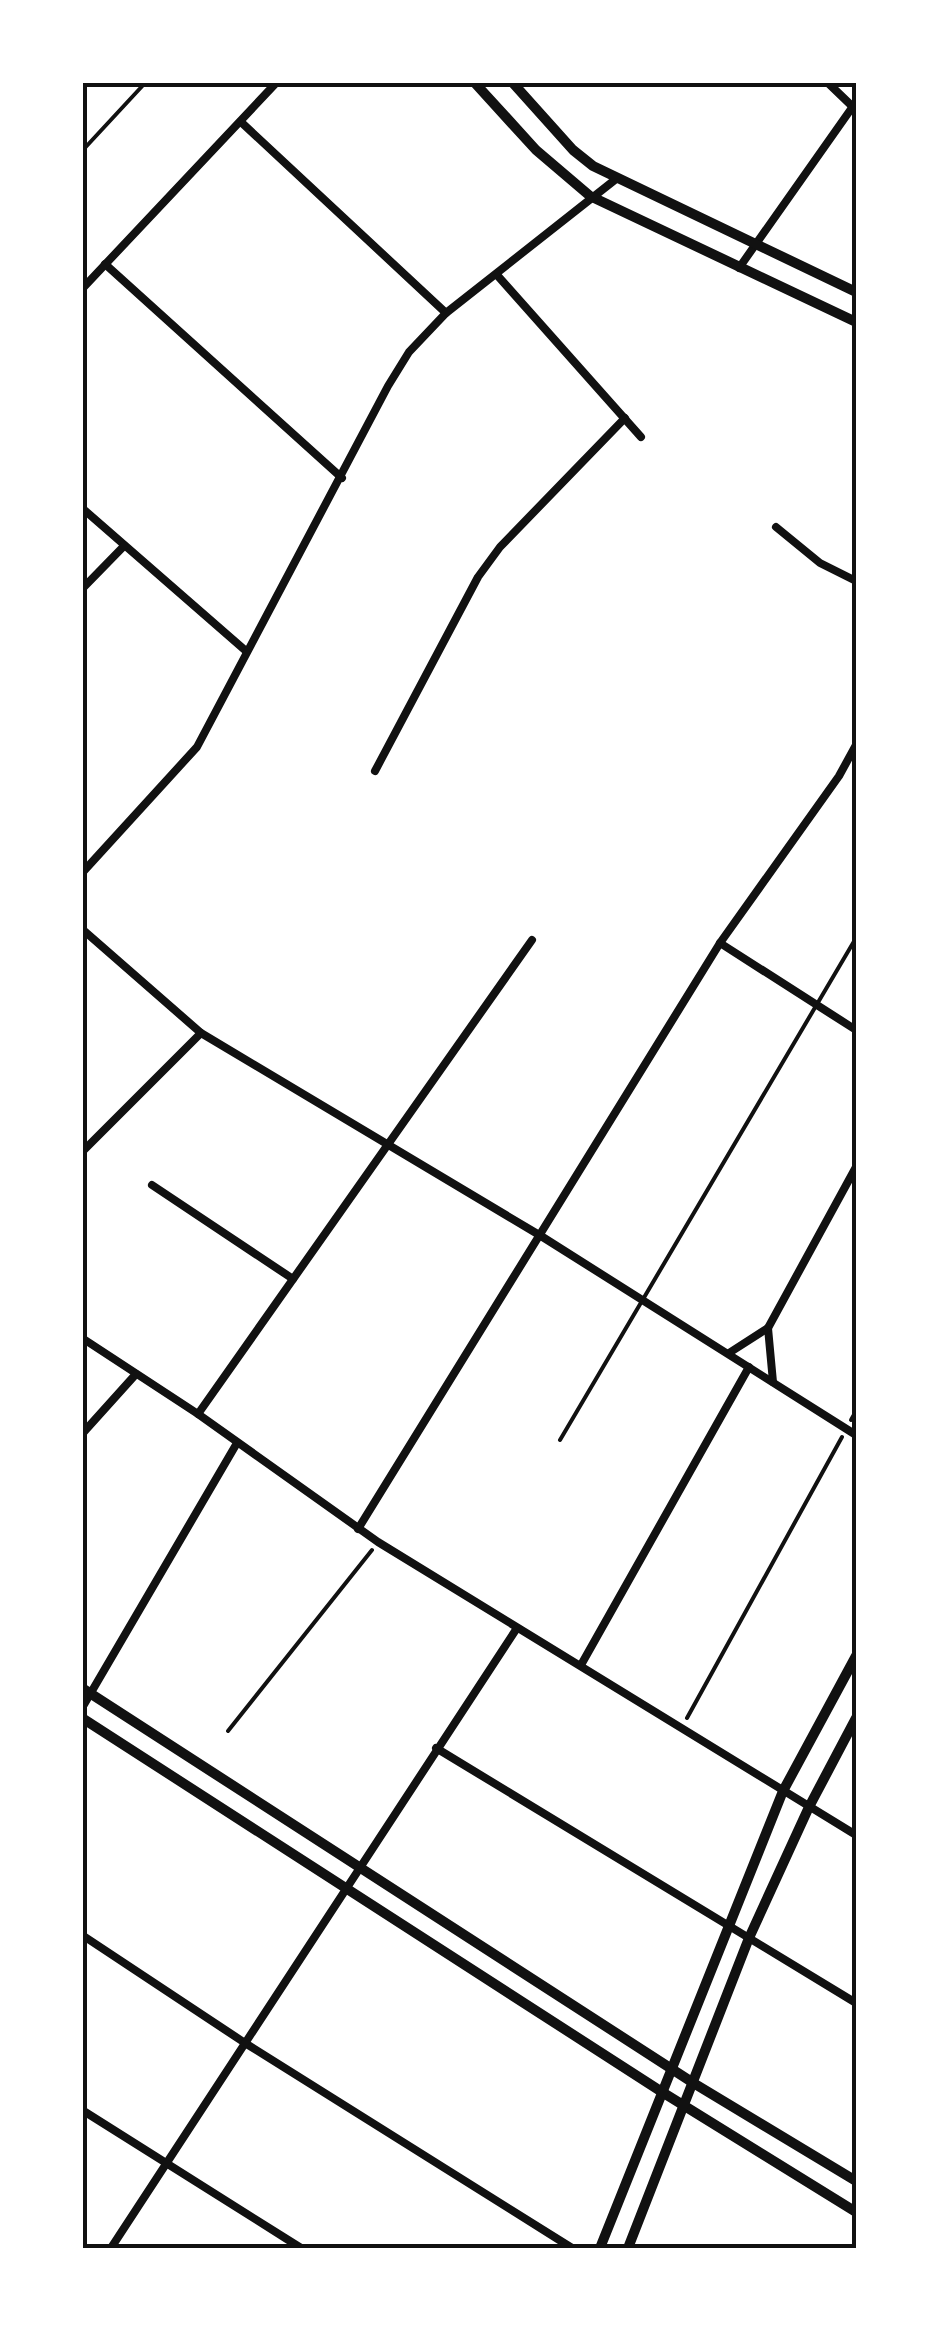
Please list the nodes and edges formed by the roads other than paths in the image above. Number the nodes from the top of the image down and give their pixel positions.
1 (277, 82) edge
2 (474, 82) edge
3 (512, 82) edge
4 (826, 82) edge
5 (855, 104) edge
6 (240, 122) junction
7 (616, 178) junction
8 (590, 196) junction
9 (754, 243) junction
10 (105, 264) junction
11 (739, 268) junction
12 (497, 275) junction
13 (82, 289) edge
14 (856, 292) edge
15 (446, 312) junction
16 (856, 322) edge
17 (625, 418) junction
18 (642, 437) dead end
19 (342, 478) junction
20 (82, 508) edge
21 (776, 527) dead end
22 (124, 546) junction
23 (856, 581) edge
24 (82, 590) edge
25 (246, 650) junction
26 (856, 745) edge
27 (375, 771) dead end
28 (82, 873) edge
29 (82, 929) edge
30 (856, 938) edge
31 (532, 940) dead end
32 (720, 943) junction
33 (818, 1005) junction
34 (856, 1030) edge
35 (200, 1033) junction
36 (386, 1144) junction
37 (82, 1152) edge
38 (856, 1167) edge
39 (152, 1186) dead end
40 (541, 1236) junction
41 (294, 1280) junction
42 (644, 1301) junction
43 (768, 1328) junction
44 (82, 1338) edge
45 (729, 1353) junction
46 (749, 1367) junction
47 (136, 1374) junction
48 (773, 1382) junction
49 (198, 1414) junction
50 (82, 1434) edge
51 (856, 1435) edge
52 (560, 1440) dead end
53 (237, 1443) junction
54 (358, 1528) junction
55 (516, 1628) junction
56 (856, 1656) edge
57 (581, 1665) junction
58 (87, 1691) edge
59 (82, 1708) edge
60 (82, 1718) edge
61 (856, 1718) edge
62 (436, 1748) junction
63 (783, 1790) junction
64 (809, 1807) junction
65 (856, 1835) edge
66 (360, 1868) junction
67 (346, 1890) junction
68 (727, 1926) junction
69 (82, 1935) edge
70 (749, 1938) junction
71 (856, 2003) edge
72 (246, 2043) junction
73 (672, 2069) junction
74 (694, 2084) junction
75 (662, 2092) junction
76 (686, 2106) junction
77 (82, 2110) edge
78 (167, 2163) junction
79 (856, 2182) edge
80 (856, 2212) edge
81 (111, 2248) edge
82 (301, 2248) edge
83 (572, 2248) edge
84 (600, 2248) edge
85 (628, 2248) edge

1 - 6 street
2 - 8 street
3 - 7 street
4 - 5 street
5 - 9 street
6 - 10 street
6 - 15 street
7 - 8 street
7 - 9 street
8 - 11 street
8 - 12 street
9 - 11 street
9 - 14 street
10 - 13 street
10 - 19 street
11 - 16 street
12 - 15 street
12 - 17 street
15 - 19 street
17 - 18 street
17 - 27 street
19 - 25 street
20 - 22 street
21 - 23 street
22 - 24 street
22 - 25 street
25 - 28 street
26 - 32 street
29 - 35 street
30 - 33 lane
31 - 36 street
32 - 33 street
32 - 40 street
33 - 34 street
33 - 42 lane
35 - 36 street
35 - 37 street
36 - 40 street
36 - 41 street
38 - 43 street
39 - 41 street
40 - 42 street
40 - 54 street
41 - 49 street
42 - 45 street
42 - 52 lane
43 - 45 street
43 - 48 street
44 - 47 street
45 - 46 street
46 - 48 street
46 - 57 street
47 - 49 street
47 - 50 street
48 - 51 street
49 - 53 street
53 - 54 street
53 - 58 street
54 - 55 street
55 - 57 street
55 - 62 street
56 - 63 street
57 - 63 street
58 - 59 street
58 - 66 street
60 - 67 street
61 - 64 street
62 - 66 street
62 - 68 street
63 - 64 street
63 - 68 street
64 - 65 street
64 - 70 street
66 - 67 street
66 - 73 street
67 - 72 street
67 - 75 street
68 - 70 street
68 - 73 street
69 - 72 street
70 - 71 street
70 - 74 street
72 - 78 street
72 - 83 street
73 - 74 street
73 - 75 street
74 - 76 street
74 - 79 street
75 - 76 street
75 - 84 street
76 - 80 street
76 - 85 street
77 - 78 street
78 - 81 street
78 - 82 street

